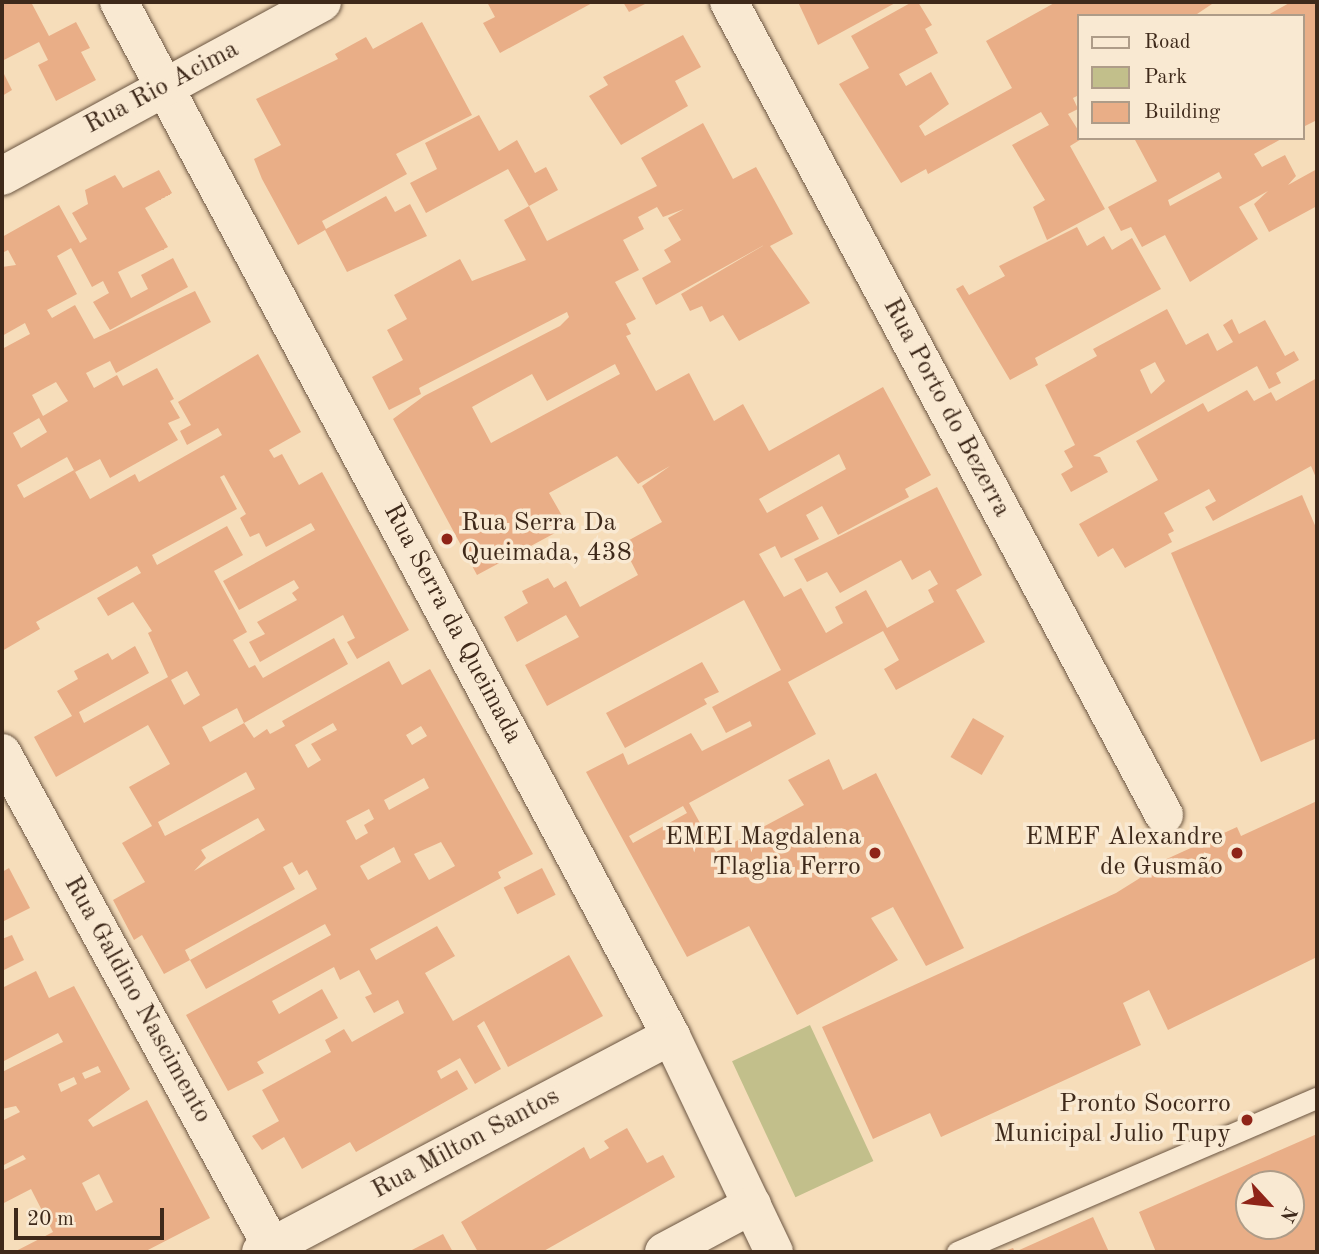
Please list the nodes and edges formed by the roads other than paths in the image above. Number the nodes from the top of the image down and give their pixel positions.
1 (119, 2) edge
2 (322, 2) edge
3 (729, 2) edge
4 (165, 85) junction
5 (2, 176) edge
6 (2, 753) edge
7 (1164, 815) dead end
8 (671, 1037) junction
9 (1317, 1098) edge
10 (752, 1205) junction
11 (266, 1250) edge
12 (664, 1252) edge
13 (774, 1252) edge
14 (957, 1252) edge

1 - 4 street, Rua Serra da Queimada
2 - 4 street, Rua Rio Acima
3 - 7 street, Rua Porto do Bezerra
4 - 5 street, Rua Rio Acima
4 - 8 street, Rua Serra da Queimada
6 - 11 street, Rua Galdino Nascimento
8 - 10 street, Rua Serra da Queimada
8 - 11 street, Rua Milton Santos
9 - 14 lane
10 - 12 street
10 - 13 street, Rua Serra da Queimada

